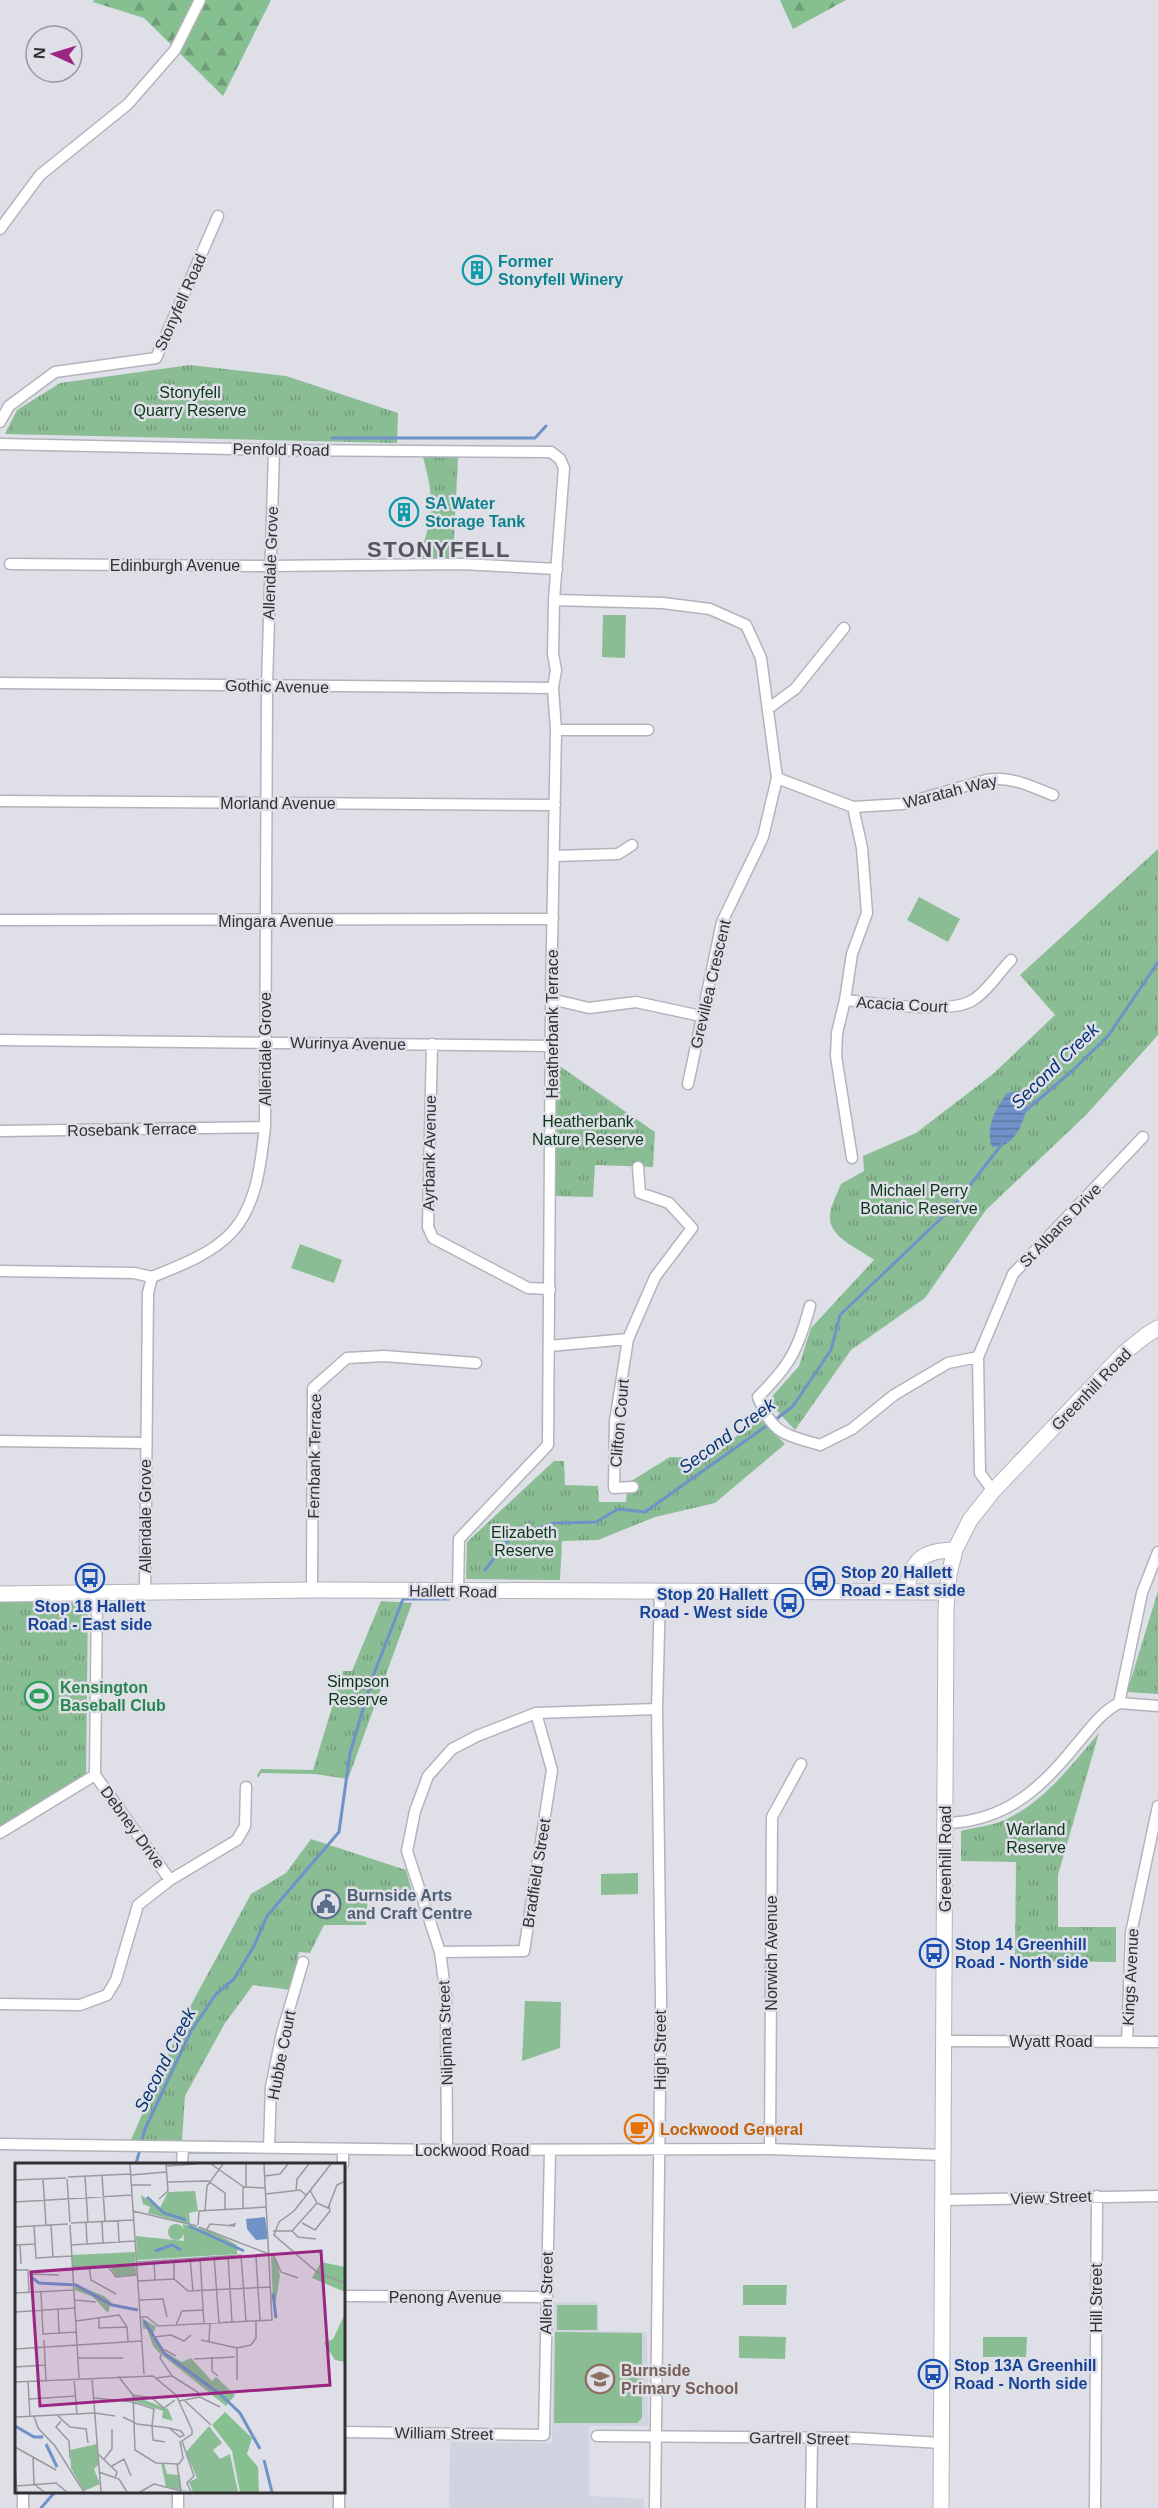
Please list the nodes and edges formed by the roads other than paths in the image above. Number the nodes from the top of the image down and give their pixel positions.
1 (200, 0) edge
2 (218, 216) dead end
3 (0, 229) edge
4 (0, 422) edge
5 (0, 444) edge
6 (274, 450) junction
7 (560, 459) joint
8 (10, 564) dead end
9 (269, 566) junction
10 (557, 569) junction
11 (554, 600) junction
12 (844, 628) dead end
13 (0, 683) edge
14 (267, 686) junction
15 (553, 688) junction
16 (769, 708) junction
17 (556, 730) junction
18 (648, 730) dead end
19 (777, 778) junction
20 (1053, 795) dead end
21 (0, 801) edge
22 (266, 803) junction
23 (555, 805) junction
24 (853, 807) junction
25 (632, 845) dead end
26 (555, 856) junction
27 (553, 919) junction
28 (0, 920) edge
29 (266, 921) junction
30 (1011, 960) dead end
31 (551, 999) junction
32 (845, 1000) junction
33 (702, 1016) junction
34 (0, 1040) edge
35 (265, 1042) junction
36 (432, 1044) junction
37 (551, 1046) junction
38 (688, 1084) dead end
39 (265, 1127) junction
40 (0, 1131) edge
41 (1143, 1137) dead end
42 (852, 1158) dead end
43 (639, 1167) dead end
44 (0, 1271) edge
45 (152, 1277) junction
46 (550, 1289) junction
47 (810, 1306) dead end
48 (1158, 1328) edge
49 (628, 1340) junction
50 (549, 1346) junction
51 (978, 1357) junction
52 (476, 1363) dead end
53 (0, 1441) edge
54 (146, 1443) junction
55 (633, 1487) dead end
56 (993, 1491) junction
57 (955, 1550) junction
58 (1158, 1552) edge
59 (312, 1590) junction
60 (458, 1592) junction
61 (660, 1592) junction
62 (906, 1592) junction
63 (946, 1592) junction
64 (146, 1593) junction
65 (0, 1594) edge
66 (97, 1594) junction
67 (1119, 1703) junction
68 (1158, 1706) edge
69 (657, 1709) junction
70 (536, 1713) junction
71 (801, 1764) dead end
72 (95, 1775) junction
73 (246, 1787) dead end
74 (1158, 1806) edge
75 (945, 1822) junction
76 (0, 1833) edge
77 (170, 1880) junction
78 (440, 1952) junction
79 (303, 1962) dead end
80 (0, 2004) edge
81 (945, 2041) junction
82 (1127, 2042) junction
83 (1158, 2042) edge
84 (0, 2144) edge
85 (183, 2147) junction
86 (269, 2148) junction
87 (344, 2148) junction
88 (660, 2149) junction
89 (770, 2149) junction
90 (447, 2150) junction
91 (550, 2150) junction
92 (944, 2155) junction
93 (182, 2163) edge
94 (343, 2163) edge
95 (1097, 2196) junction
96 (1158, 2196) edge
97 (944, 2200) junction
98 (345, 2296) edge
99 (546, 2297) junction
100 (345, 2432) edge
101 (544, 2435) joint
102 (656, 2435) junction
103 (597, 2436) dead end
104 (812, 2438) junction
105 (942, 2443) junction
106 (655, 2508) edge
107 (811, 2508) edge
108 (941, 2508) edge
109 (1095, 2508) edge

1 - 3 street
2 - 4 street, Stonyfell Road
5 - 6 street, Penfold Road
6 - 7 street, Penfold Road
6 - 9 street, Allendale Grove
7 - 10 street, Heatherbank Terrace
8 - 9 street, Edinburgh Avenue
9 - 10 street, Edinburgh Avenue
9 - 14 street, Allendale Grove
10 - 11 street, Heatherbank Terrace
11 - 15 street, Heatherbank Terrace
11 - 16 street, Grevillea Crescent
12 - 16 street
13 - 14 street, Gothic Avenue
14 - 15 street, Gothic Avenue
14 - 22 street, Allendale Grove
15 - 17 street, Heatherbank Terrace
16 - 19 street, Grevillea Crescent
17 - 18 street
17 - 23 street, Heatherbank Terrace
19 - 24 street, Waratah Way
19 - 33 street, Grevillea Crescent
20 - 24 street, Waratah Way
21 - 22 street, Morland Avenue
22 - 23 street, Morland Avenue
22 - 29 street, Allendale Grove
23 - 26 street, Heatherbank Terrace
24 - 32 street
25 - 26 street
26 - 27 street, Heatherbank Terrace
27 - 29 street, Mingara Avenue
27 - 31 street, Heatherbank Terrace
28 - 29 street, Mingara Avenue
29 - 35 street, Allendale Grove
30 - 32 street, Acacia Court
31 - 33 street
31 - 37 street, Heatherbank Terrace
32 - 42 street
33 - 38 street, Grevillea Crescent
34 - 35 street, Wurinya Avenue
35 - 36 street, Wurinya Avenue
35 - 39 street, Allendale Grove
36 - 37 street, Wurinya Avenue
36 - 46 street, Ayrbank Avenue
37 - 46 street, Heatherbank Terrace
39 - 40 street, Rosebank Terrace
39 - 45 street, Allendale Grove
41 - 51 street, St Albans Drive
43 - 49 street, Clifton Court
44 - 45 street
45 - 54 street, Allendale Grove
46 - 50 street, Heatherbank Terrace
47 - 51 street
48 - 56 main road, Greenhill Road
49 - 50 street
49 - 55 street, Clifton Court
50 - 60 street, Heatherbank Terrace
51 - 56 street
52 - 59 street, Fernbank Terrace
53 - 54 street
54 - 64 street, Allendale Grove
56 - 57 main road, Greenhill Road
57 - 62 main road
57 - 63 main road, Greenhill Road
58 - 67 street
59 - 60 main road, Hallett Road
59 - 64 main road, Hallett Road
60 - 61 main road, Hallett Road
61 - 62 main road, Hallett Road
61 - 69 street, High Street
62 - 63 main road, Hallett Road
63 - 75 main road, Greenhill Road
64 - 66 main road, Hallett Road
65 - 66 main road, Hallett Road
66 - 72 street
67 - 68 street
67 - 75 street
69 - 70 street, Nilpinna Street
69 - 88 street, High Street
70 - 78 street, Nilpinna Street
70 - 78 street, Bradfield Street
71 - 89 street, Norwich Avenue
72 - 76 street
72 - 77 street, Debney Drive
73 - 77 street
74 - 82 street, Kings Avenue
75 - 81 main road, Greenhill Road
77 - 80 street
78 - 90 street, Nilpinna Street
79 - 86 street, Hubbe Court
81 - 82 street, Wyatt Road
81 - 92 main road, Greenhill Road
82 - 83 street, Wyatt Road
84 - 85 street, Lockwood Road
85 - 86 street, Lockwood Road
85 - 93 street
86 - 87 street, Lockwood Road
87 - 90 street, Lockwood Road
87 - 94 street
88 - 89 street, Lockwood Road
88 - 91 street, Lockwood Road
88 - 102 street, High Street
89 - 92 street, Lockwood Road
90 - 91 street, Lockwood Road
91 - 99 street, Allen Street
92 - 97 main road, Greenhill Road
95 - 96 street, View Street
95 - 97 street, View Street
95 - 109 street, Hill Street
97 - 105 main road, Greenhill Road
98 - 99 street, Penong Avenue
99 - 101 street, Allen Street
100 - 101 street, William Street
102 - 103 street, Gartrell Street
102 - 104 street, Gartrell Street
102 - 106 street, High Street
104 - 105 street, Gartrell Street
104 - 107 street
105 - 108 main road, Greenhill Road

